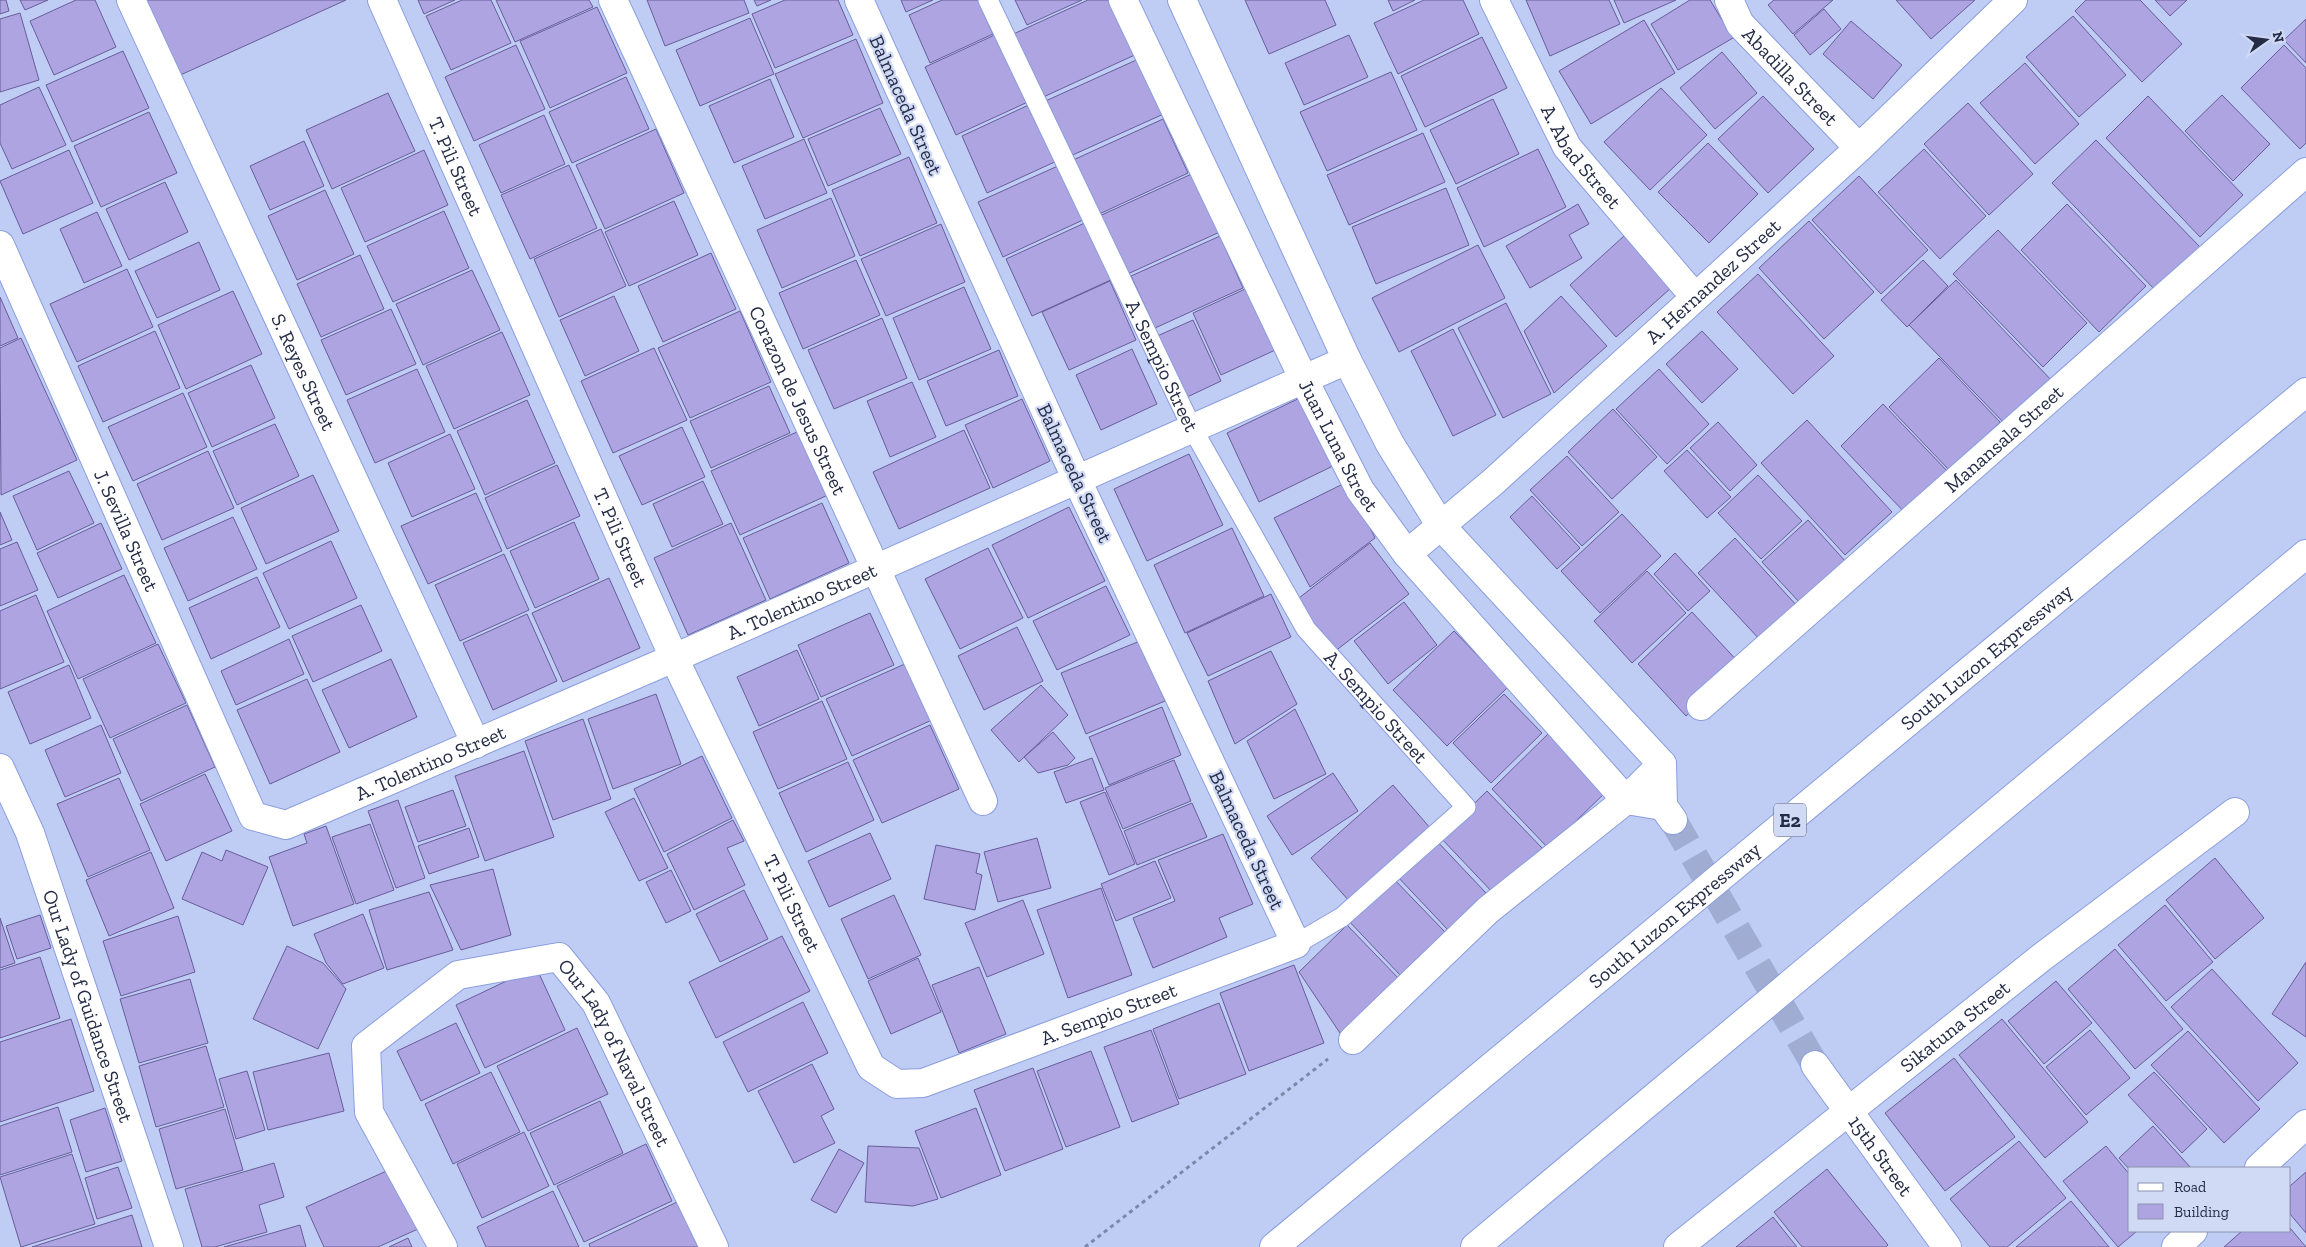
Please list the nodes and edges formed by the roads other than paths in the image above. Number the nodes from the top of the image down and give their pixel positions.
1 (131, 0) edge
2 (382, 0) edge
3 (612, 0) edge
4 (859, 0) edge
5 (988, 0) edge
6 (1123, 0) edge
7 (1182, 0) edge
8 (1494, 0) edge
9 (1729, 0) edge
10 (2012, 0) edge
11 (1859, 148) junction
12 (2306, 172) edge
13 (0, 245) edge
14 (1694, 297) junction
15 (1347, 360) junction
16 (1304, 380) junction
17 (2306, 392) edge
18 (1192, 428) junction
19 (1076, 478) junction
20 (1441, 526) junction
21 (1407, 554) junction
22 (2306, 554) edge
23 (875, 568) junction
24 (674, 658) junction
25 (1701, 706) dead end
26 (476, 744) junction
27 (1662, 764) junction
28 (0, 768) edge
29 (1626, 800) junction
30 (983, 801) dead end
31 (2235, 812) dead end
32 (253, 816) joint
33 (1296, 944) junction
34 (1353, 1040) road end
35 (1815, 1065) tunnel mouth
36 (871, 1067) joint
37 (1846, 1111) junction
38 (2306, 1124) edge
39 (2260, 1167) edge
40 (2192, 1232) edge
41 (169, 1247) edge
42 (443, 1247) edge
43 (714, 1247) edge
44 (1274, 1247) edge
45 (1475, 1247) edge
46 (1678, 1247) edge
47 (1947, 1247) edge
48 (2176, 1247) edge

1 - 26 main road, S. Reyes Street
2 - 24 main road, T. Pili Street
3 - 23 main road, Corazon de Jesus Street
4 - 19 main road, Balmaceda Street
5 - 18 lane, A. Sempio Street
6 - 16 main road, Juan Luna Street
7 - 15 main road
8 - 14 main road, A. Abad Street
9 - 11 main road, Abadilla Street
10 - 11 main road, A. Hernandez Street
11 - 14 main road, A. Hernandez Street
12 - 25 main road, Manansala Street
13 - 32 main road, J. Sevilla Street
14 - 20 main road, A. Hernandez Street
15 - 16 main road, A. Tolentino Street
15 - 20 main road
16 - 18 main road, A. Tolentino Street
16 - 21 main road, Juan Luna Street
17 - 44 main road, South Luzon Expressway / E2
18 - 19 main road, A. Tolentino Street
18 - 33 lane, A. Sempio Street
19 - 23 main road, A. Tolentino Street
19 - 33 main road, Balmaceda Street
20 - 21 main road, A. Hernandez Street
20 - 27 main road
21 - 29 main road, Juan Luna Street
22 - 45 main road
23 - 24 main road, A. Tolentino Street
23 - 30 main road, Corazon de Jesus Street
24 - 26 main road, A. Tolentino Street
24 - 36 main road, T. Pili Street
26 - 32 main road, A. Tolentino Street
27 - 29 main road
27 - 29 main road
28 - 41 main road, Our Lady of Guidance Street
29 - 34 main road
31 - 37 main road, Sikatuna Street
33 - 36 main road, A. Sempio Street
35 - 37 main road, 15th Street
37 - 46 main road, Sikatuna Street
37 - 47 main road, 15th Street
38 - 39 main road
40 - 48 main road
42 - 43 main road, Our Lady of Naval Street

